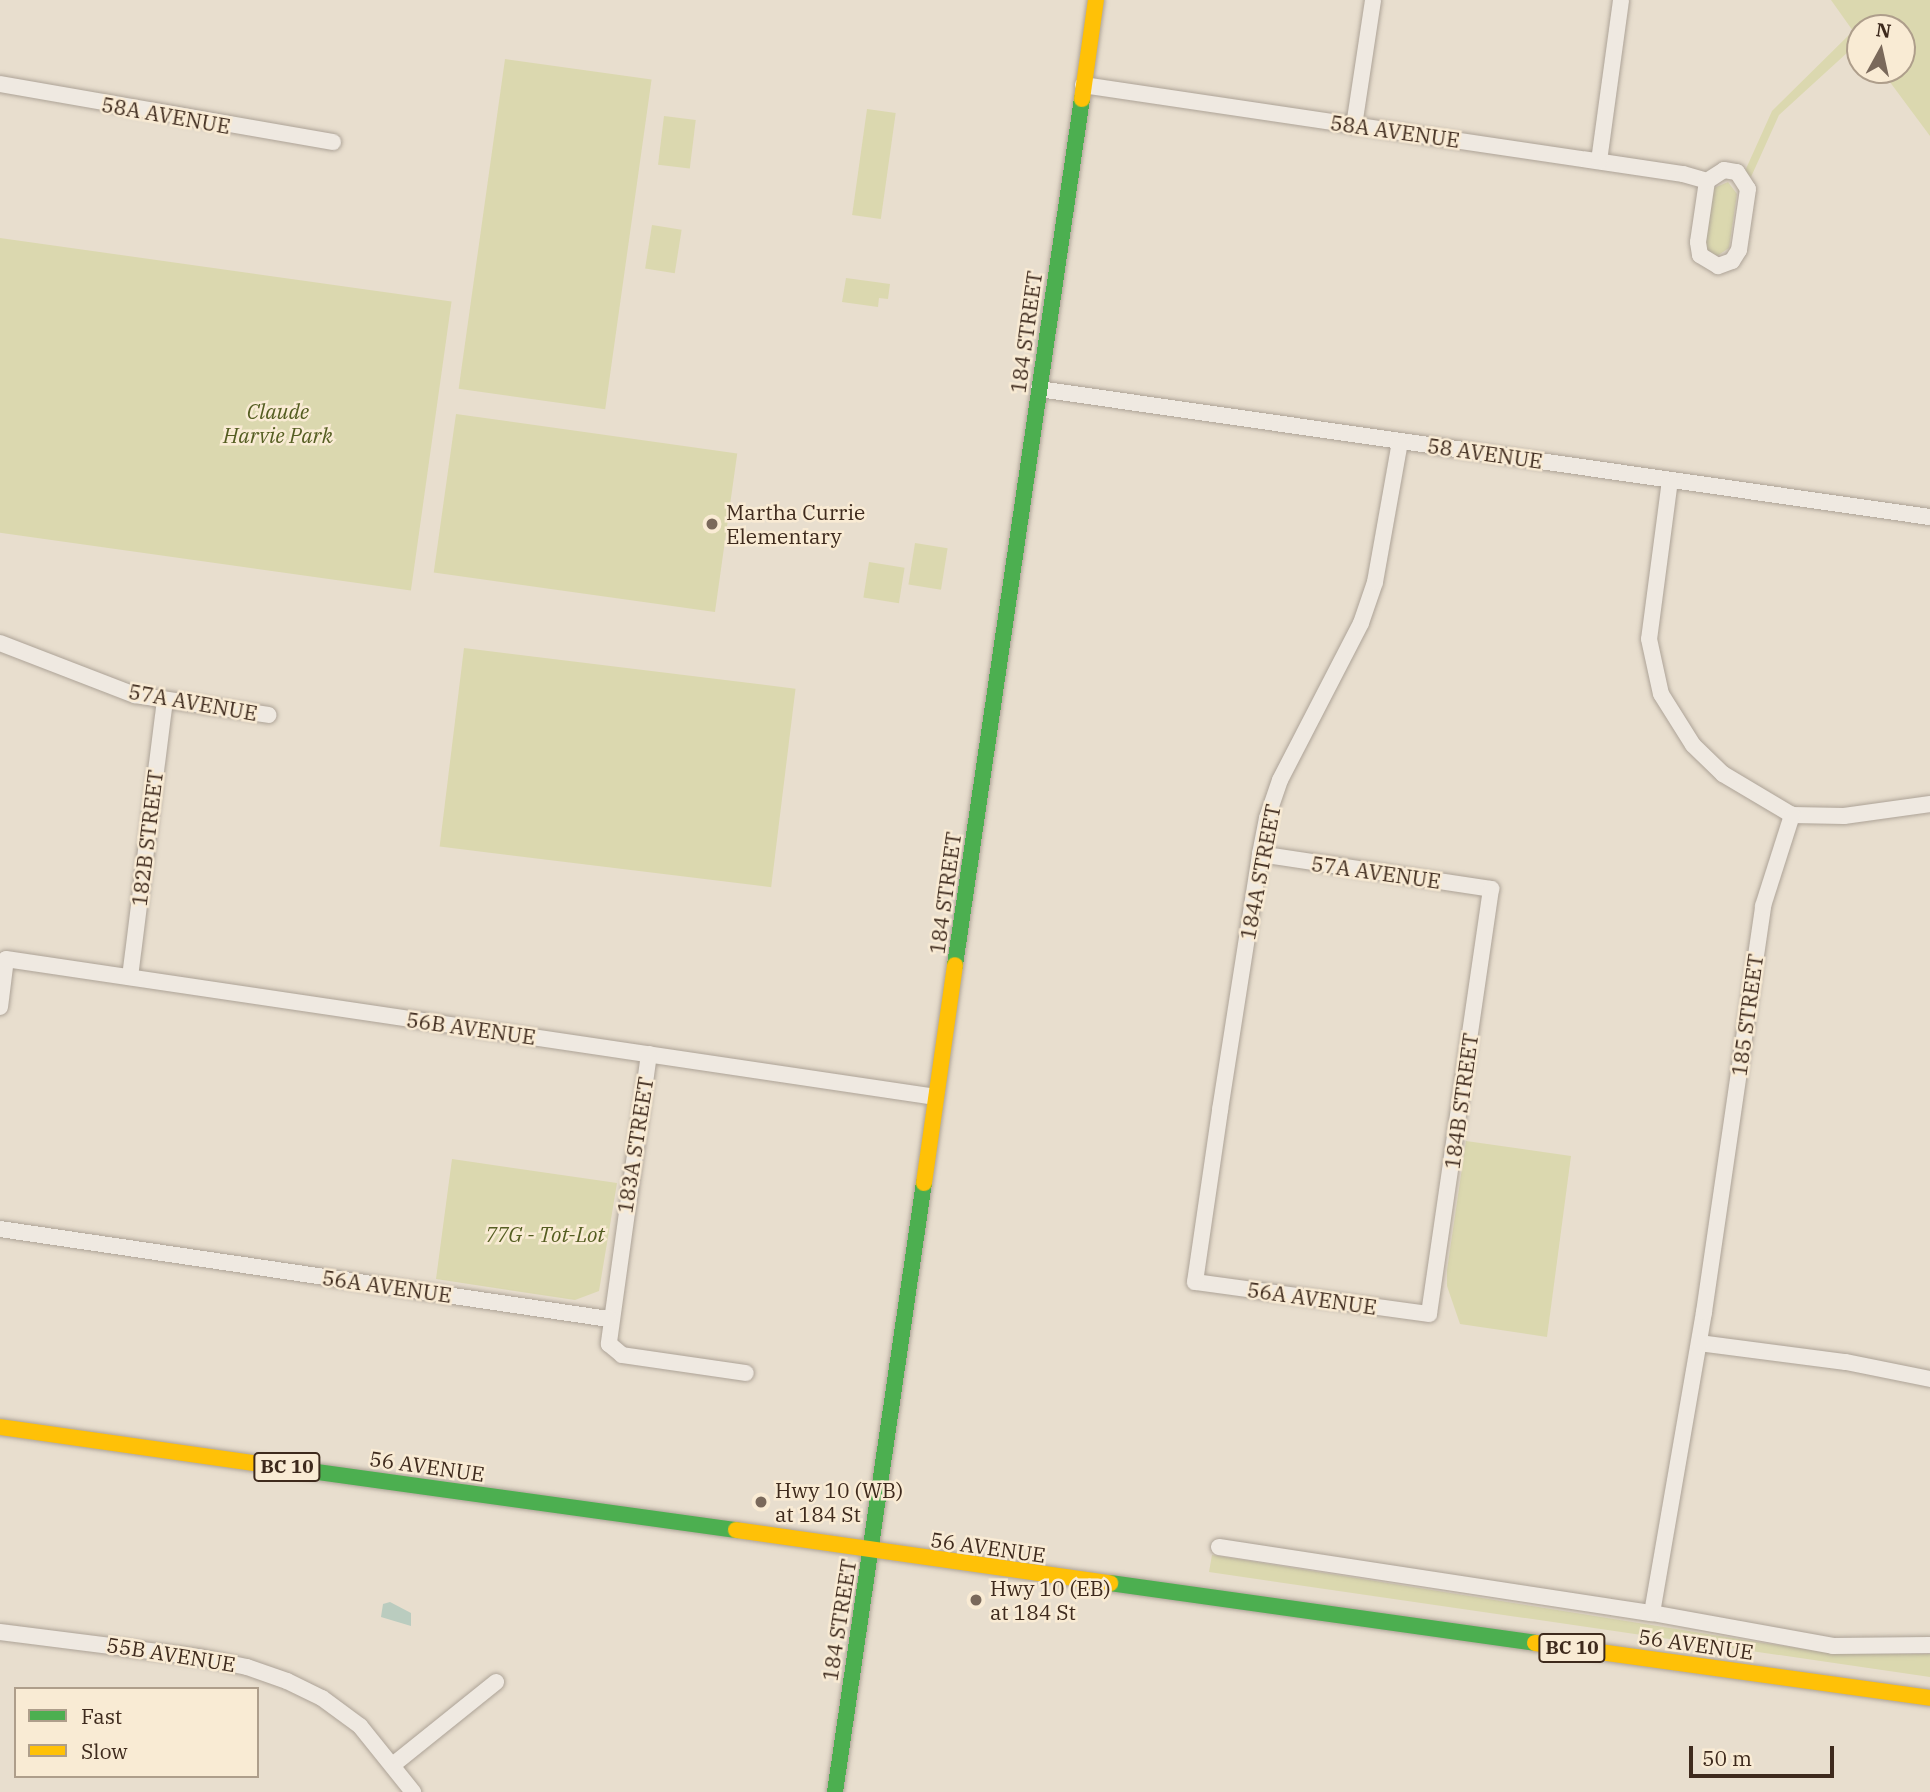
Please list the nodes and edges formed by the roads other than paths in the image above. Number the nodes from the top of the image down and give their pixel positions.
1 (1096, 0) edge
2 (1373, 0) edge
3 (1621, 0) edge
4 (0, 84) edge
5 (1083, 85) junction
6 (1354, 126) junction
7 (333, 142) dead end
8 (1599, 161) junction
9 (1707, 181) junction
10 (1039, 389) junction
11 (1400, 441) junction
12 (1670, 480) junction
13 (1930, 517) edge
14 (0, 643) edge
15 (165, 700) junction
16 (269, 715) dead end
17 (1930, 804) edge
18 (1792, 815) junction
19 (1260, 854) junction
20 (1491, 889) joint
21 (130, 977) junction
22 (0, 1007) edge
23 (649, 1054) junction
24 (936, 1097) junction
25 (0, 1229) edge
26 (1195, 1282) joint
27 (1429, 1314) joint
28 (609, 1320) junction
29 (1699, 1343) junction
30 (746, 1373) dead end
31 (1930, 1379) edge
32 (0, 1427) edge
33 (1219, 1547) dead end
34 (871, 1552) junction
35 (1652, 1613) junction
36 (0, 1632) edge
37 (1930, 1646) edge
38 (496, 1682) dead end
39 (1930, 1698) edge
40 (394, 1764) junction
41 (413, 1792) edge
42 (835, 1792) edge

1 - 5 main road, 184 STREET
2 - 6 street
3 - 8 street
4 - 7 street, 58A AVENUE
5 - 6 street, 58A AVENUE
5 - 10 main road, 184 STREET
6 - 8 street, 58A AVENUE
8 - 9 street, 58A AVENUE
9 - 9 street
10 - 11 street, 58 AVENUE
10 - 24 main road, 184 STREET
11 - 12 street, 58 AVENUE
11 - 19 street, 184A STREET
12 - 13 street, 58 AVENUE
12 - 18 street
14 - 15 street, 57A AVENUE
15 - 16 street, 57A AVENUE
15 - 21 street, 182B STREET
17 - 18 street
18 - 29 street, 185 STREET
19 - 20 street, 57A AVENUE
19 - 26 street, 184A STREET
20 - 27 street, 184B STREET
21 - 22 street, 56B AVENUE
21 - 23 street, 56B AVENUE
23 - 24 street, 56B AVENUE
23 - 28 street, 183A STREET
24 - 34 main road, 184 STREET
25 - 28 street, 56A AVENUE
26 - 27 street, 56A AVENUE
28 - 30 street
29 - 31 street
29 - 35 street, 185 STREET
32 - 34 main road, 56 AVENUE / BC 10
33 - 35 street, 56 AVENUE
34 - 39 main road, 56 AVENUE / BC 10
34 - 42 main road, 184 STREET
35 - 37 street, 56 AVENUE
36 - 40 street, 55B AVENUE
38 - 40 street
40 - 41 street

